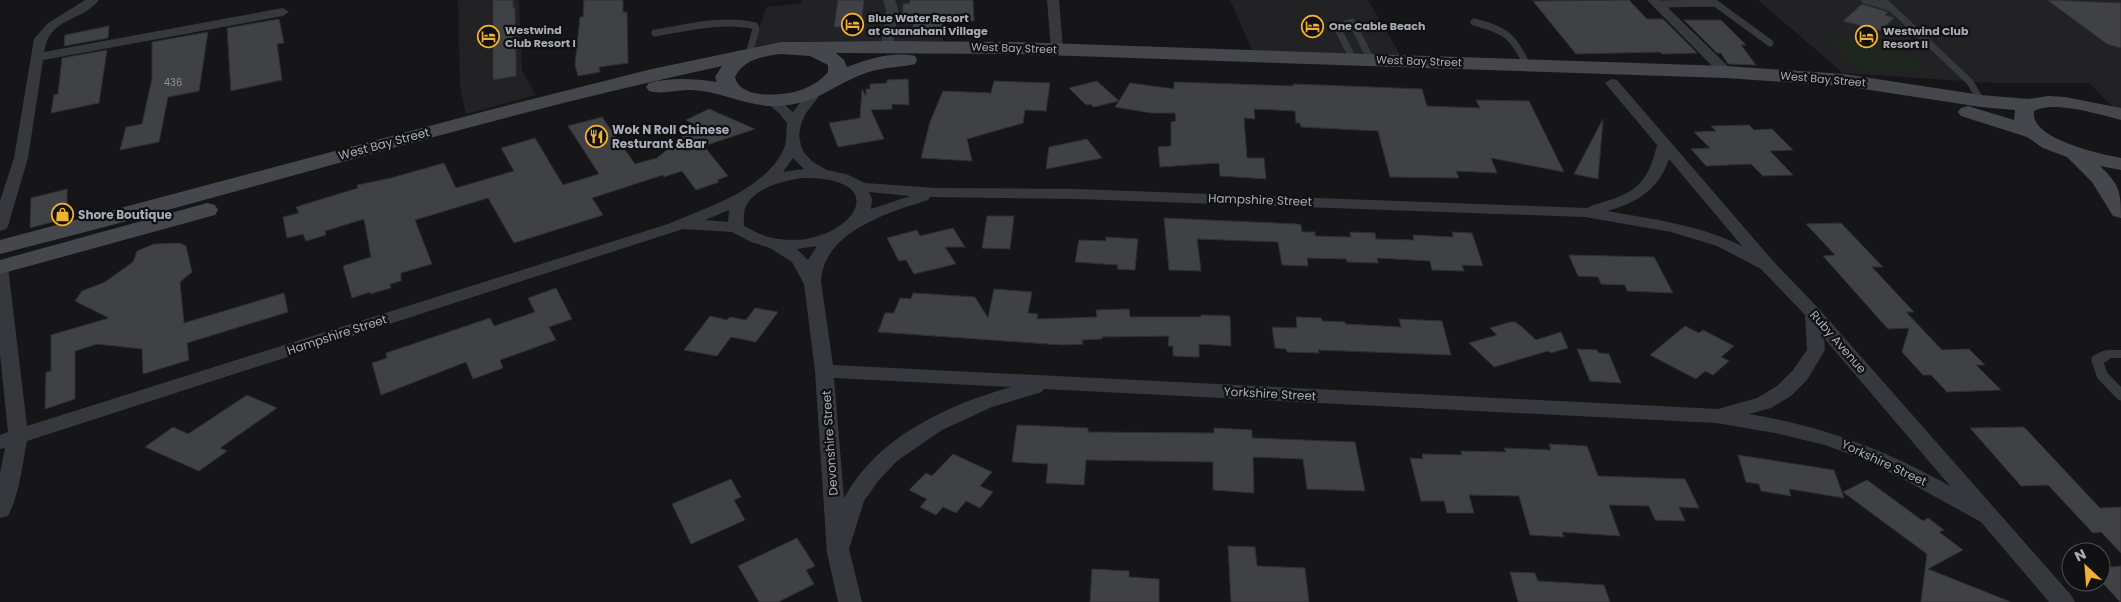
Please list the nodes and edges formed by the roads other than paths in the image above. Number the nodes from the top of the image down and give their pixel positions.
1 (93, 0) edge
2 (889, 0) edge
3 (1053, 0) edge
4 (1865, 0) edge
5 (1883, 0) edge
6 (1713, 1) edge
7 (1655, 2) edge
8 (1893, 8) junction
9 (283, 12) dead end
10 (1474, 22) dead end
11 (655, 33) dead end
12 (1770, 43) dead end
13 (887, 46) junction
14 (804, 48) junction
15 (1057, 49) junction
16 (769, 50) junction
17 (749, 54) junction
18 (36, 57) junction
19 (1362, 59) junction
20 (1527, 65) junction
21 (1726, 72) junction
22 (1612, 83) junction
23 (823, 87) junction
24 (732, 91) junction
25 (770, 100) junction
26 (1981, 101) junction
27 (2031, 105) junction
28 (2121, 114) edge
29 (794, 122) junction
30 (2035, 133) junction
31 (793, 145) junction
32 (1664, 146) junction
33 (2075, 154) junction
34 (2121, 164) edge
35 (824, 173) junction
36 (847, 180) junction
37 (758, 186) junction
38 (935, 193) junction
39 (745, 196) junction
40 (2121, 211) edge
41 (1585, 212) junction
42 (0, 226) edge
43 (674, 227) junction
44 (736, 228) junction
45 (848, 228) junction
46 (772, 243) junction
47 (0, 247) edge
48 (1767, 266) junction
49 (0, 267) edge
50 (812, 282) junction
51 (1814, 314) junction
52 (2121, 354) edge
53 (824, 371) junction
54 (1054, 383) junction
55 (2120, 393) edge
56 (1716, 416) junction
57 (9, 439) edge
58 (0, 510) edge
59 (1986, 515) junction
60 (838, 554) junction
61 (2033, 569) junction
62 (850, 602) edge
63 (2044, 602) edge
64 (2063, 602) edge

1 - 18 street
2 - 13 street
3 - 15 street
4 - 8 lane
5 - 8 lane
6 - 7 lane
6 - 12 lane
7 - 21 street
8 - 26 lane
9 - 18 street
10 - 20 lane
11 - 17 lane
13 - 14 main road, West Bay Street
13 - 15 main road, West Bay Street
14 - 16 main road, West Bay Street
14 - 23 main road
15 - 19 main road, West Bay Street
16 - 17 main road, West Bay Street
16 - 24 main road
17 - 47 main road, West Bay Street
18 - 42 street
19 - 19 lane
19 - 20 main road, West Bay Street
20 - 21 main road, West Bay Street
21 - 26 main road, West Bay Street
22 - 23 main road, West Bay Street
22 - 30 main road, West Bay Street
22 - 32 street, Ruby Avenue
23 - 25 main road, West Bay Street
23 - 29 street
24 - 25 main road, West Bay Street
24 - 49 main road, West Bay Street
25 - 29 street
26 - 27 main road, West Bay Street
27 - 28 main road, West Bay Street
27 - 30 main road
29 - 31 street
30 - 33 main road, West Bay Street
31 - 35 street
31 - 37 street
32 - 41 street, Hampshire Street
32 - 48 street, Ruby Avenue
33 - 34 main road
33 - 40 main road
35 - 36 street, Hampshire Street
35 - 37 street
36 - 38 street, Hampshire Street
36 - 45 street
37 - 39 street, Hampshire Street
38 - 41 street, Hampshire Street
38 - 45 street, Hampshire Street
39 - 43 street, Hampshire Street
39 - 44 street
41 - 48 street, Hampshire Street
43 - 44 street, Hampshire Street
43 - 57 street, Hampshire Street
44 - 46 street
45 - 46 street
45 - 50 street, Devonshire Street
46 - 50 street, Devonshire Street
48 - 51 street, Ruby Avenue
49 - 57 street
50 - 53 street, Devonshire Street
51 - 56 street, Yorkshire Street
51 - 59 street, Ruby Avenue
52 - 55 lane
53 - 54 street, Yorkshire Street
53 - 60 street, Devonshire Street
54 - 56 street, Yorkshire Street
54 - 60 street
56 - 59 street, Yorkshire Street
57 - 58 street
59 - 61 street, Ruby Avenue
60 - 62 street, Devonshire Street
61 - 63 street
61 - 64 street, Ruby Avenue

